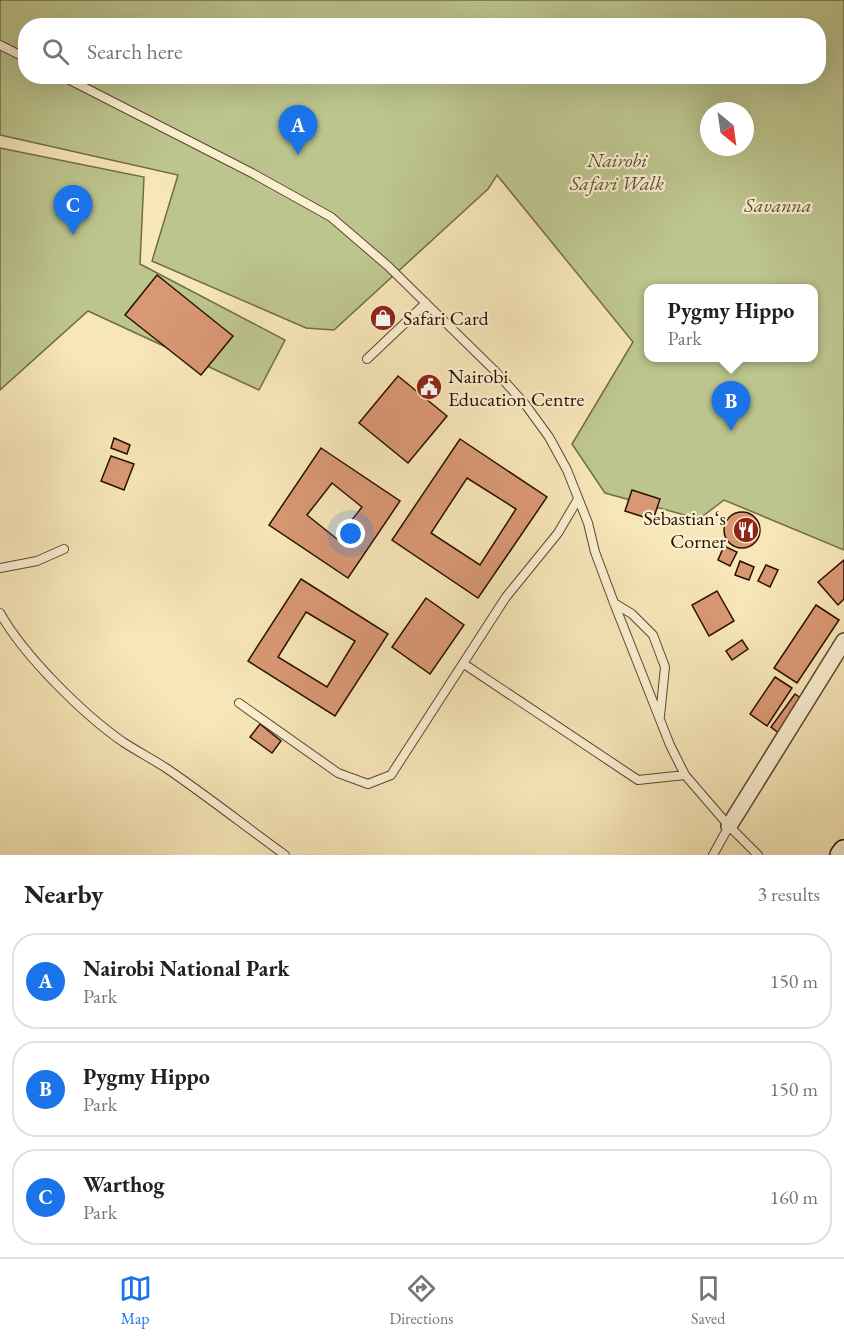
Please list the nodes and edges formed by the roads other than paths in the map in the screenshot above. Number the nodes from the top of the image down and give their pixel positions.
1 (0, 45) edge
2 (18, 54) edge
3 (78, 84) edge
4 (426, 303) junction
5 (368, 358) dead end
6 (578, 499) junction
7 (64, 549) dead end
8 (0, 568) edge
9 (614, 603) junction
10 (0, 613) edge
11 (844, 641) edge
12 (464, 664) junction
13 (239, 703) dead end
14 (660, 718) junction
15 (685, 775) junction
16 (729, 826) junction
17 (844, 850) edge
18 (285, 855) edge
19 (713, 855) edge
20 (759, 855) edge
21 (841, 855) edge

1 - 2 lane
3 - 4 lane
4 - 5 lane
4 - 6 lane
6 - 9 lane
6 - 12 lane
7 - 8 lane
9 - 14 lane
9 - 14 lane
10 - 18 lane
11 - 16 street
12 - 13 lane
12 - 15 lane
14 - 15 lane
15 - 16 lane
16 - 19 lane
16 - 20 lane
17 - 21 main road

